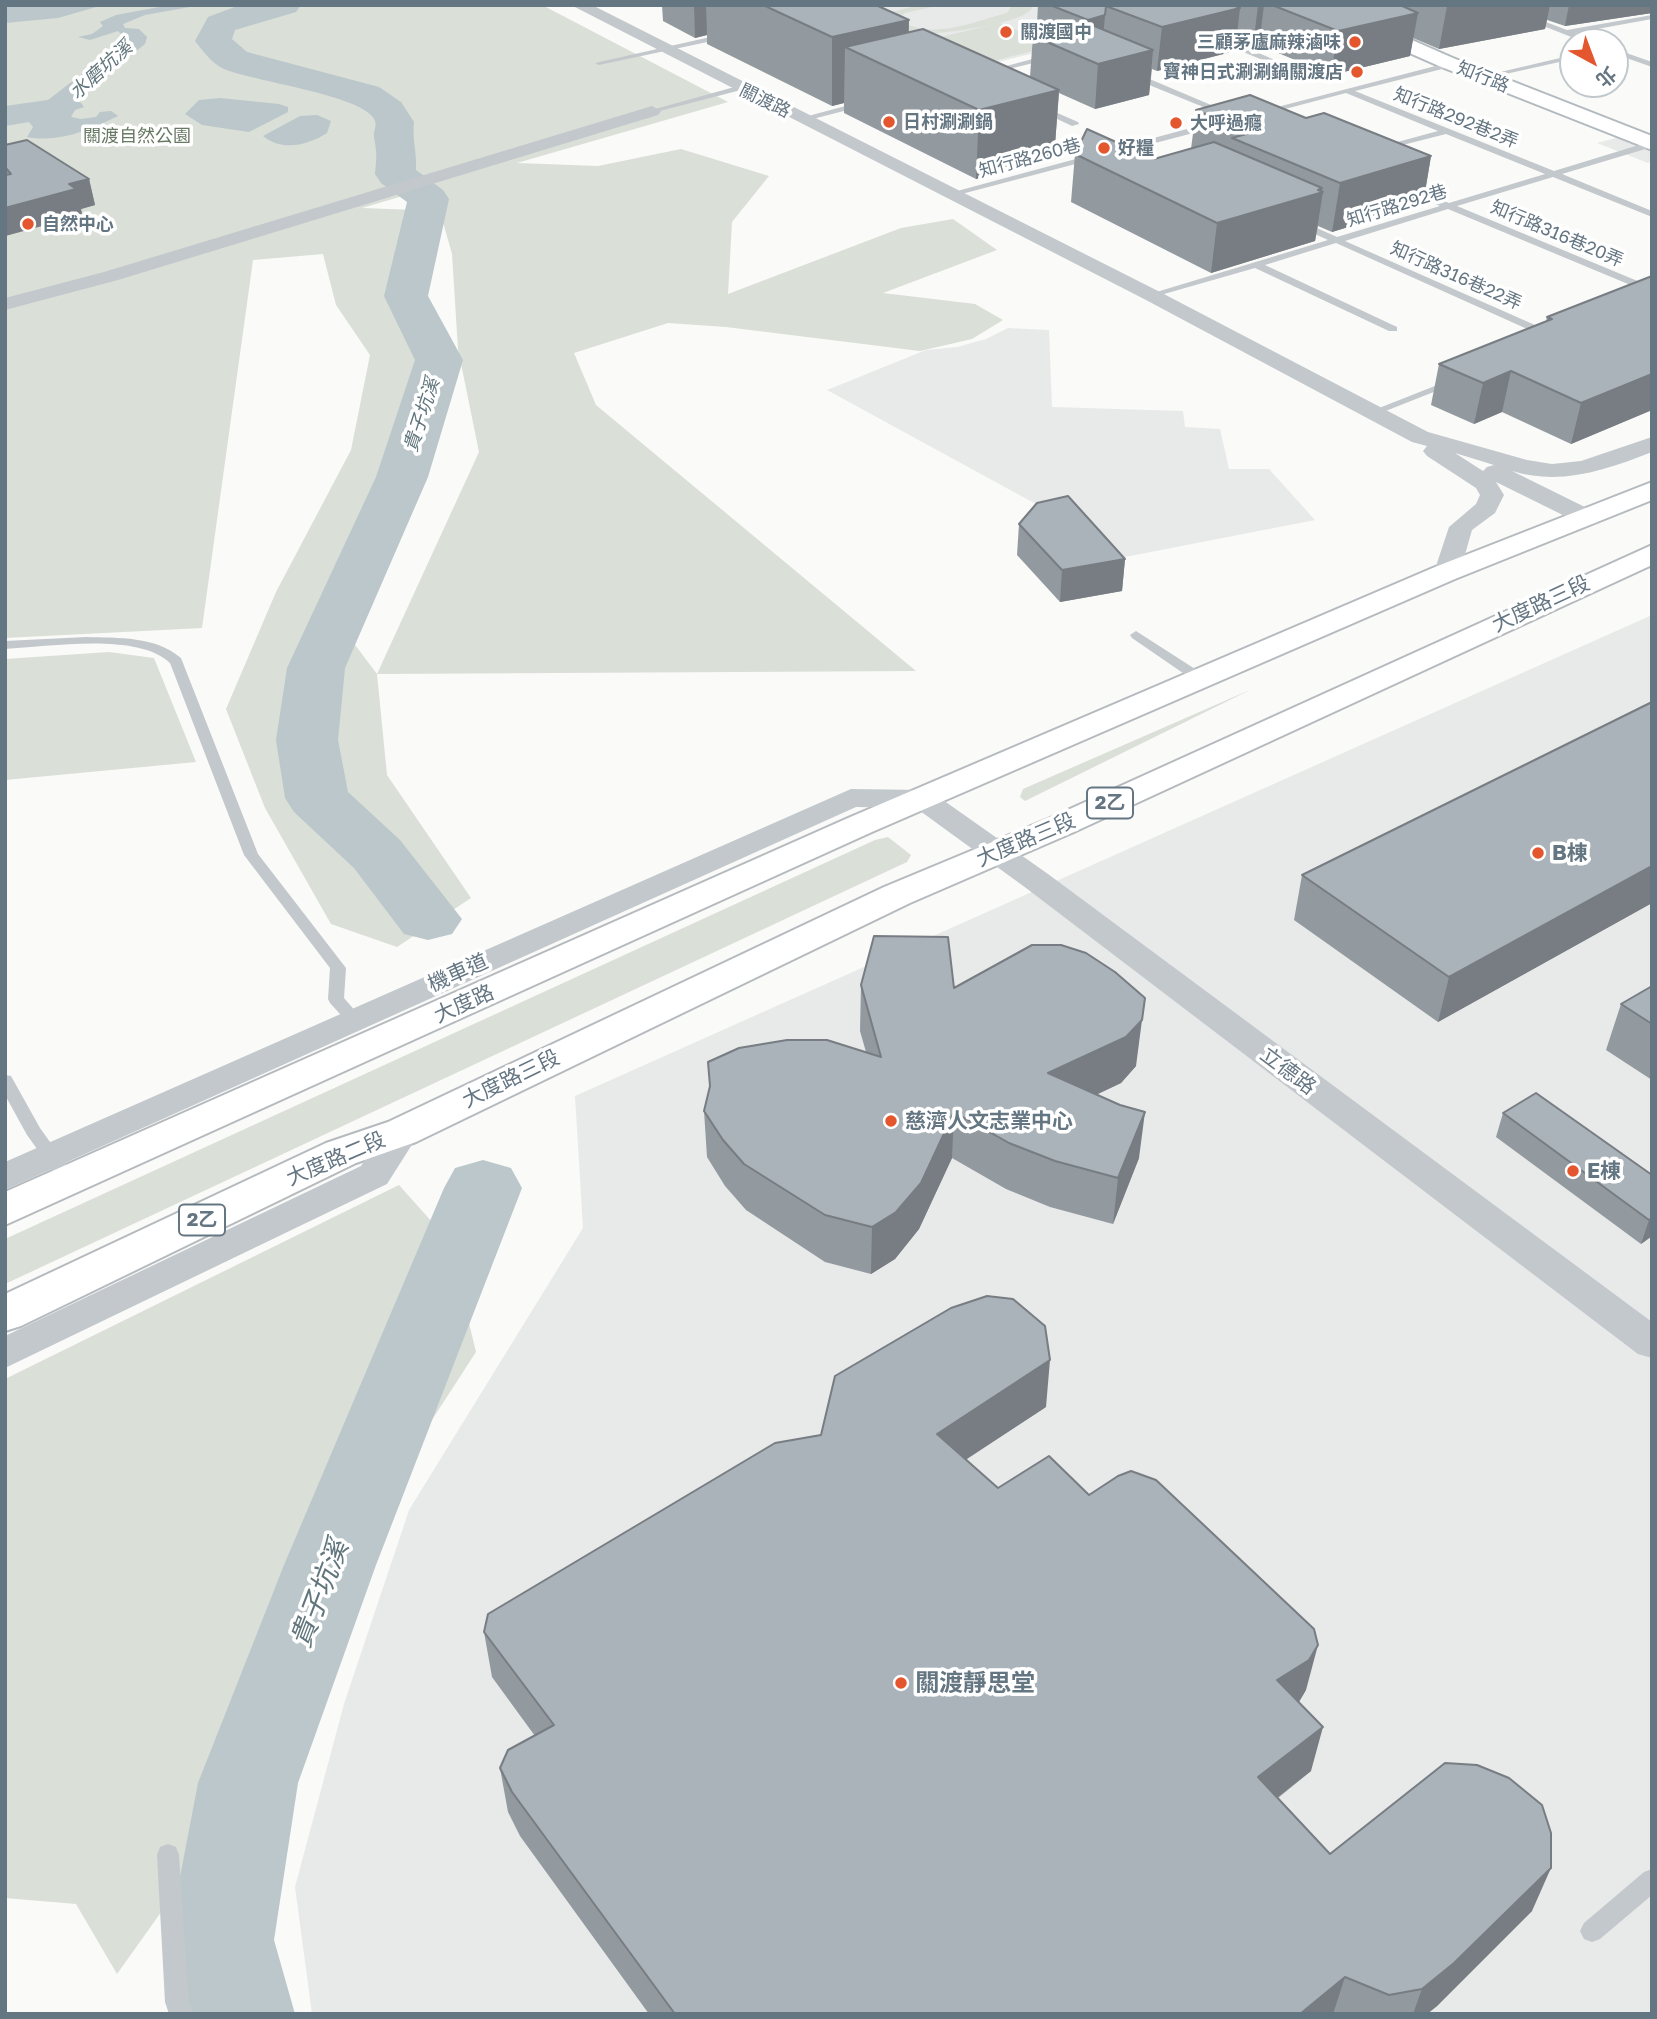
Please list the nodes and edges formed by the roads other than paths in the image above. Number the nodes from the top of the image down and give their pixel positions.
1 (579, 5) edge
2 (1316, 5) edge
3 (1494, 5) edge
4 (1652, 18) edge
5 (1595, 28) edge
6 (1559, 30) edge
7 (744, 32) dead end
8 (1209, 35) edge
9 (664, 49) junction
10 (1061, 54) edge
11 (1629, 56) edge
12 (1559, 60) edge
13 (1273, 61) dead end
14 (599, 63) dead end
15 (1451, 64) junction
16 (1652, 65) edge
17 (1125, 71) edge
18 (983, 73) edge
19 (1483, 77) junction
20 (738, 88) junction
21 (1345, 90) junction
22 (876, 100) edge
23 (1028, 103) dead end
24 (652, 111) joint
25 (1251, 115) edge
26 (801, 119) junction
27 (1075, 124) dead end
28 (1447, 131) junction
29 (1651, 144) edge
30 (1129, 148) junction
31 (1376, 151) edge
32 (1141, 154) edge
33 (1555, 175) junction
34 (1401, 186) edge
35 (951, 194) junction
36 (1450, 206) junction
37 (1652, 214) edge
38 (1289, 219) edge
39 (1338, 241) junction
40 (1257, 265) junction
41 (1652, 291) edge
42 (1153, 296) junction
43 (5, 304) edge
44 (1393, 329) dead end
45 (1548, 345) edge
46 (1463, 379) edge
47 (1374, 412) junction
48 (1420, 437) junction
49 (1652, 443) edge
50 (1462, 450) junction
51 (1652, 457) edge
52 (1652, 489) edge
53 (1588, 518) junction
54 (1652, 554) edge
55 (1447, 572) junction
56 (1136, 635) dead end
57 (5, 645) edge
58 (1201, 679) junction
59 (923, 799) junction
60 (996, 853) junction
61 (373, 1023) junction
62 (5, 1080) edge
63 (402, 1132) junction
64 (60, 1169) junction
65 (5, 1177) edge
66 (5, 1210) edge
67 (5, 1314) edge
68 (1652, 1343) edge
69 (5, 1353) edge
70 (169, 1855) dead end
71 (1652, 1880) edge
72 (1592, 1931) dead end
73 (181, 2014) edge

1 - 9 street, 關渡路
2 - 15 main road, 知行路
3 - 6 lane
4 - 5 lane
7 - 9 lane
8 - 13 lane
9 - 14 lane
9 - 20 street, 關渡路
10 - 18 lane
11 - 16 lane
12 - 19 lane
15 - 19 main road, 知行路
15 - 21 lane
17 - 30 lane, 知行路260巷
19 - 29 main road, 知行路
20 - 24 lane
20 - 26 street, 關渡路
21 - 25 lane
21 - 28 lane, 知行路292巷2弄
22 - 26 lane
23 - 27 lane
24 - 43 street
26 - 35 street, 關渡路
28 - 31 lane
28 - 33 lane, 知行路292巷2弄
29 - 33 lane, 知行路292巷
30 - 32 lane
30 - 35 lane, 知行路260巷
33 - 36 lane, 知行路292巷
33 - 37 lane, 知行路292巷2弄
34 - 36 lane, 知行路316巷20弄
35 - 42 street, 關渡路
36 - 39 lane, 知行路292巷
36 - 41 lane, 知行路316巷20弄
38 - 39 lane, 知行路316巷22弄
39 - 40 lane, 知行路292巷
39 - 45 lane, 知行路316巷22弄
40 - 42 lane, 知行路292巷
40 - 44 lane
42 - 47 street, 關渡路
46 - 47 lane
47 - 48 street, 關渡路
48 - 50 street
48 - 55 street
49 - 50 street
50 - 53 street
51 - 53 street
52 - 53 main road
53 - 55 main road
54 - 60 main road, 大度路三段 / 2乙
55 - 58 main road
56 - 58 lane
57 - 61 lane
58 - 59 main road
59 - 60 street, 立德路
59 - 61 main road, 大度路
60 - 63 main road, 大度路三段 / 2乙
60 - 68 street, 立德路
61 - 64 main road
62 - 64 lane
63 - 67 main road, 大度路二段 / 2乙
63 - 69 street, 大度路二段
64 - 65 street
64 - 66 main road
70 - 73 lane
71 - 72 lane

